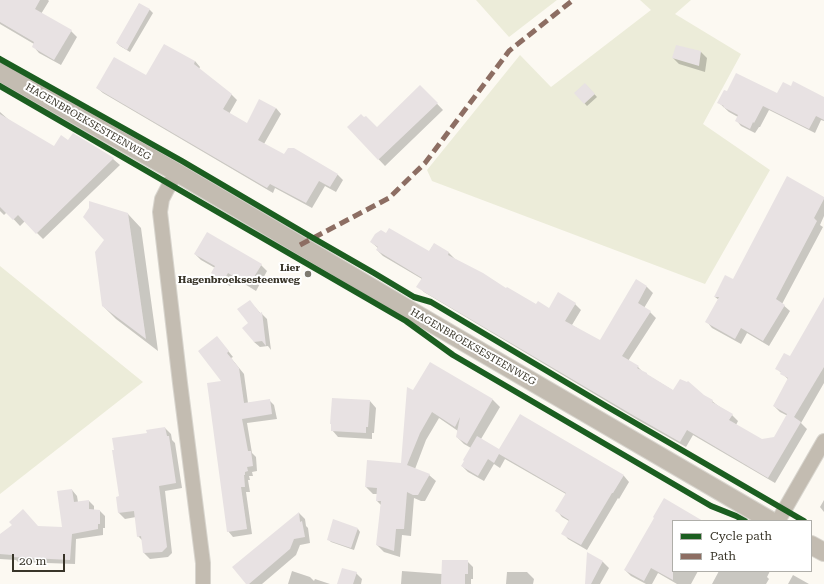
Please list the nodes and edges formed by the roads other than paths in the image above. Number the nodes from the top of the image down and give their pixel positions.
1 (0, 72) edge
2 (176, 172) junction
3 (824, 441) edge
4 (778, 517) edge
5 (812, 545) edge
6 (824, 552) edge
7 (203, 584) edge

1 - 2 street, HAGENBROEKSESTEENWEG
2 - 4 street, HAGENBROEKSESTEENWEG
2 - 7 street
3 - 4 street
5 - 6 street

